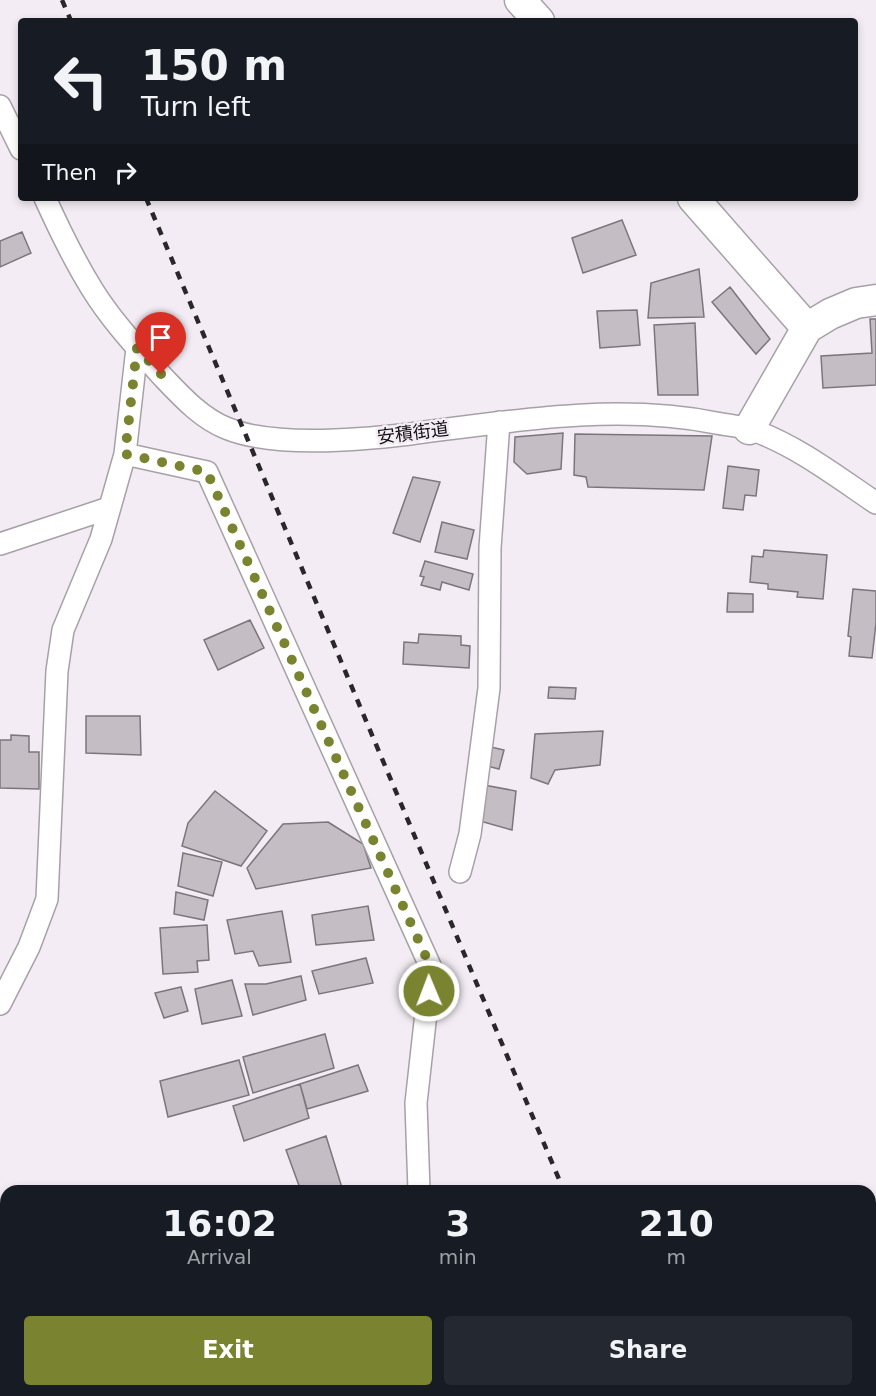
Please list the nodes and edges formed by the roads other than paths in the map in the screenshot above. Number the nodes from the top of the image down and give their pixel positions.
1 (520, 0) edge
2 (536, 18) edge
3 (0, 105) edge
4 (18, 142) edge
5 (46, 201) edge
6 (696, 201) edge
7 (876, 300) edge
8 (807, 328) junction
9 (137, 348) junction
10 (499, 422) junction
11 (749, 429) junction
12 (125, 454) junction
13 (876, 503) edge
14 (109, 508) junction
15 (0, 544) edge
16 (460, 872) dead end
17 (0, 1004) edge
18 (419, 1185) edge

1 - 2 street
3 - 4 street
5 - 9 street, 安積街道
6 - 8 street
7 - 8 street
8 - 11 street
9 - 10 street, 安積街道
9 - 12 street
10 - 11 street, 安積街道
10 - 16 street
11 - 13 street, 安積街道
12 - 14 street
12 - 18 street
14 - 15 street
14 - 17 street

